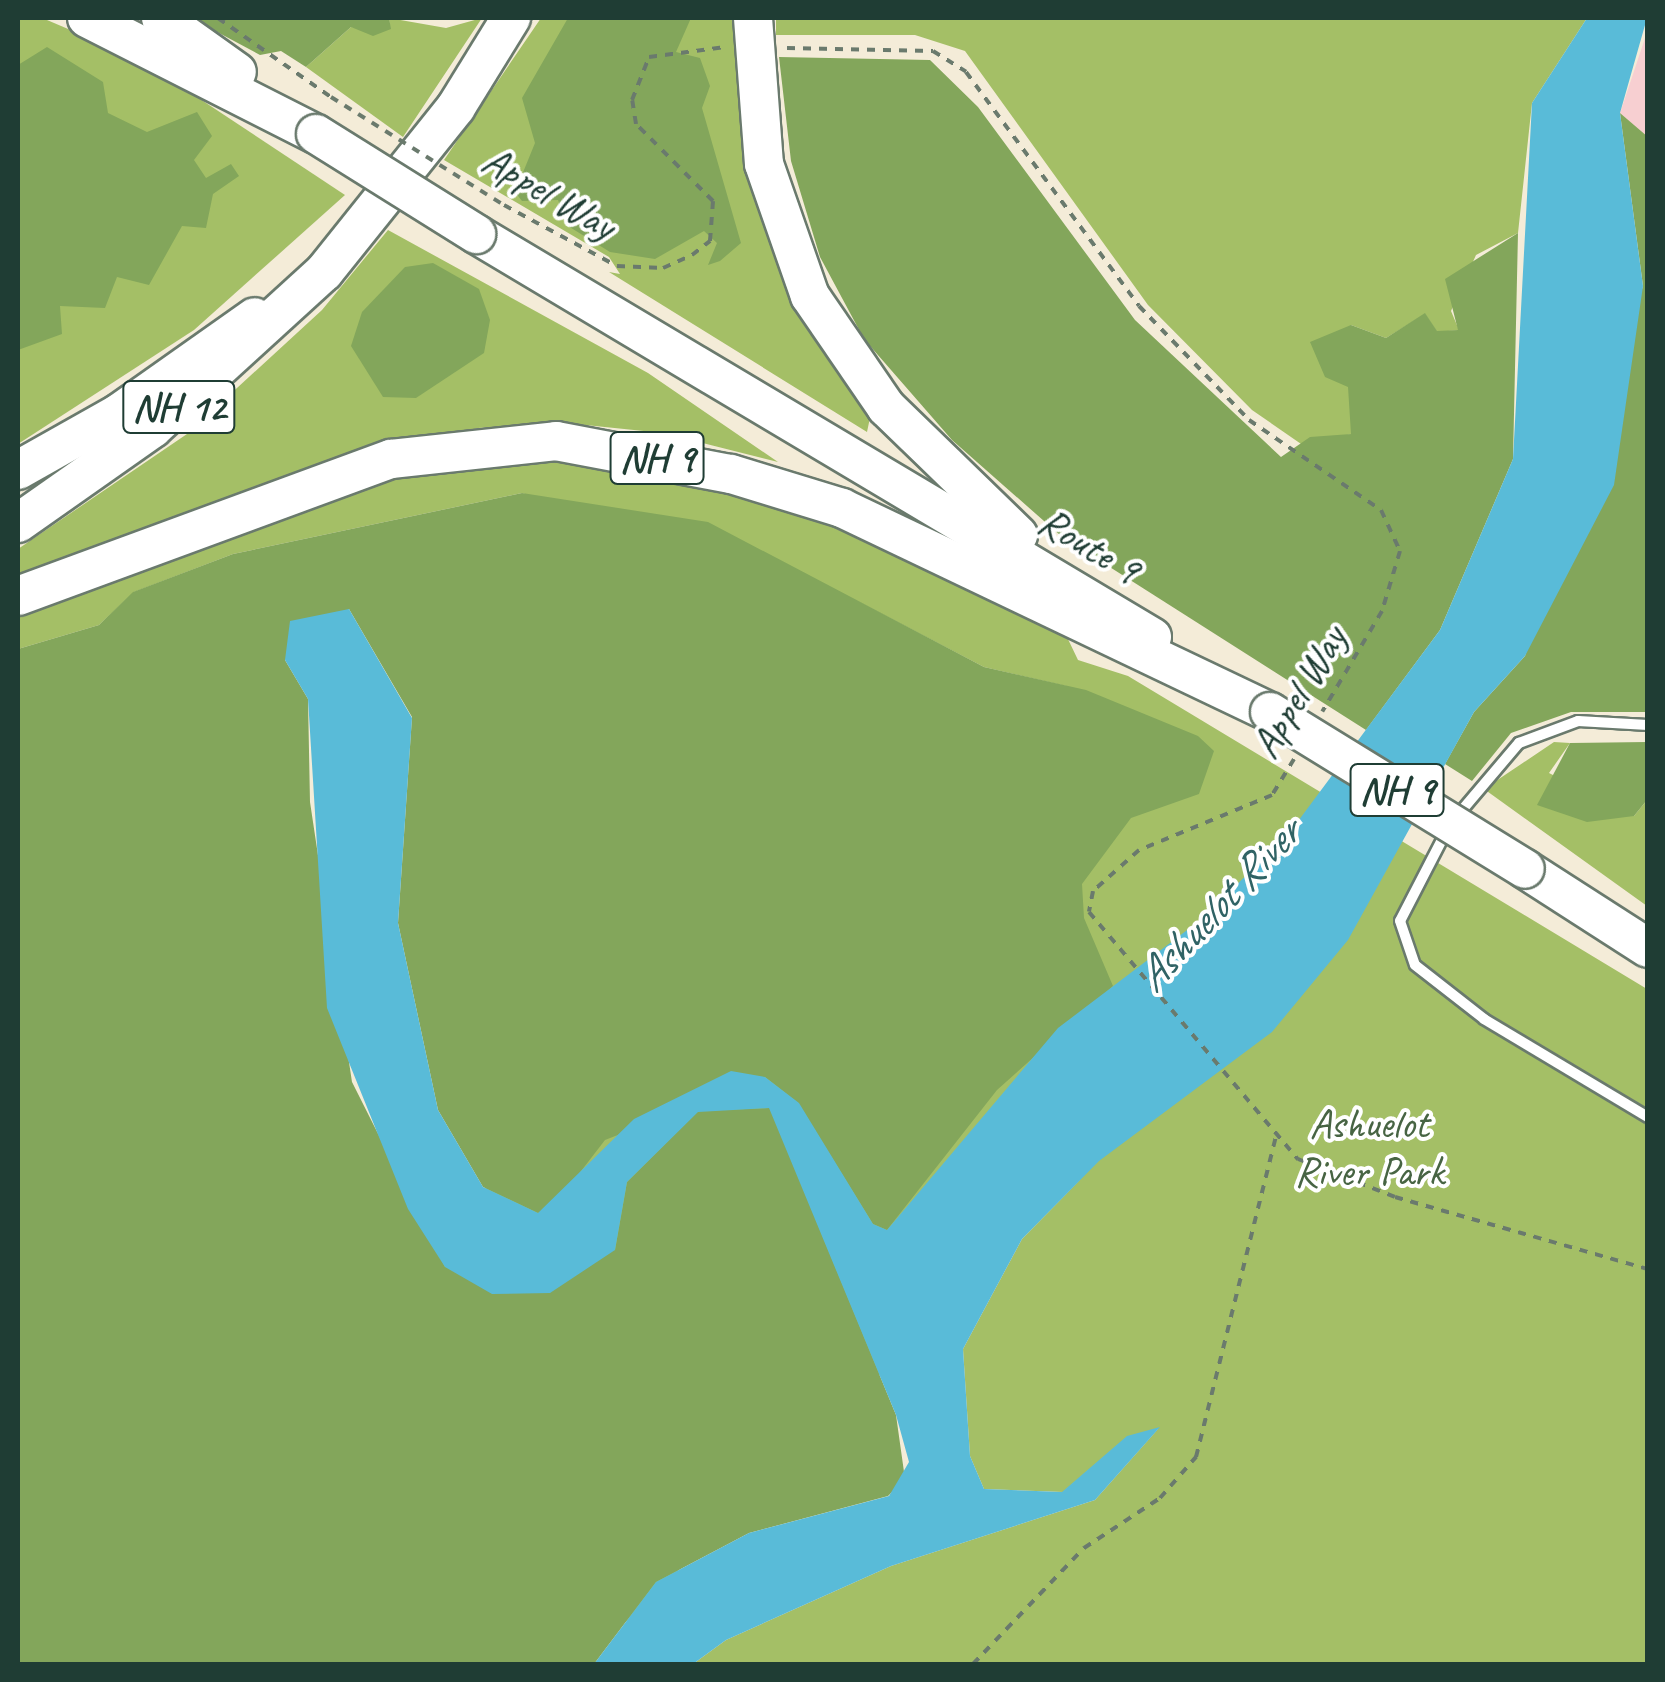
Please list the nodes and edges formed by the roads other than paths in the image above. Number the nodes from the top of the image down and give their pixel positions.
1 (87, 18) edge
2 (161, 18) edge
3 (511, 18) edge
4 (753, 18) edge
5 (275, 108) junction
6 (324, 272) junction
7 (18, 470) edge
8 (18, 523) edge
9 (1083, 593) junction
10 (18, 596) edge
11 (1270, 712) junction
12 (1648, 725) edge
13 (1648, 948) edge
14 (1648, 1117) edge

1 - 5 highway
2 - 5 highway, NH 9
3 - 6 highway, NH 12
4 - 9 highway
5 - 9 highway, Route 9 / NH 9, bridge
6 - 7 highway
6 - 8 highway, NH 12
9 - 11 highway, Route 9 / NH 9
10 - 11 highway, NH 9
11 - 13 highway, Route 9 / NH 9, bridge
12 - 14 lane

